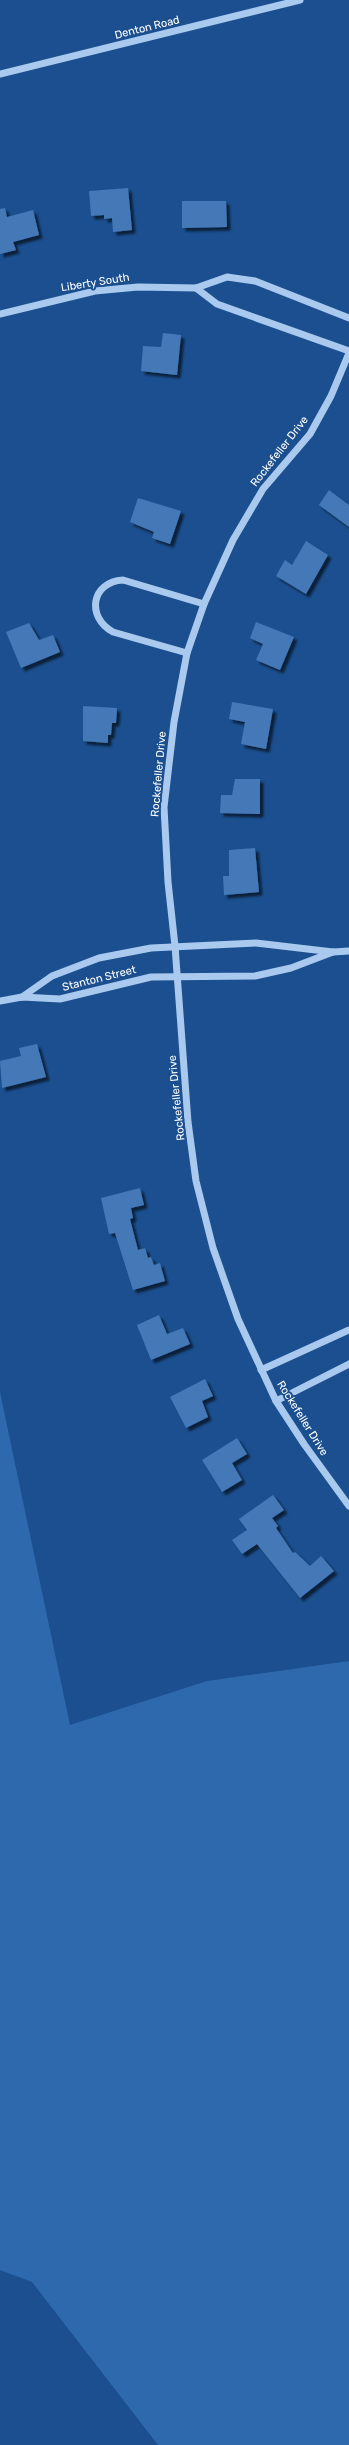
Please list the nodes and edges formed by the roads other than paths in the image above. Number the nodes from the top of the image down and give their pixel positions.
1 (300, 0) edge
2 (0, 74) edge
3 (196, 288) junction
4 (0, 314) edge
5 (349, 318) edge
6 (349, 352) edge
7 (204, 604) junction
8 (187, 653) junction
9 (175, 946) junction
10 (349, 951) edge
11 (333, 952) junction
12 (177, 977) junction
13 (22, 997) junction
14 (0, 1001) edge
15 (349, 1330) edge
16 (349, 1364) edge
17 (261, 1370) junction
18 (276, 1401) junction
19 (349, 1506) edge

1 - 2 street, Denton Road
3 - 4 street, Liberty South
3 - 5 street, Liberty South
3 - 6 street
6 - 7 street, Rockefeller Drive
7 - 8 street, Rockefeller Drive
7 - 8 street
8 - 9 street, Rockefeller Drive
9 - 11 street, Stanton Street
9 - 12 street, Rockefeller Drive
9 - 13 street, Stanton Street
10 - 11 street, Stanton Street
11 - 12 street, Stanton Street
12 - 13 street, Stanton Street
12 - 17 street, Rockefeller Drive
13 - 14 street
15 - 17 street
16 - 18 street
17 - 18 street, Rockefeller Drive
18 - 19 street, Rockefeller Drive

